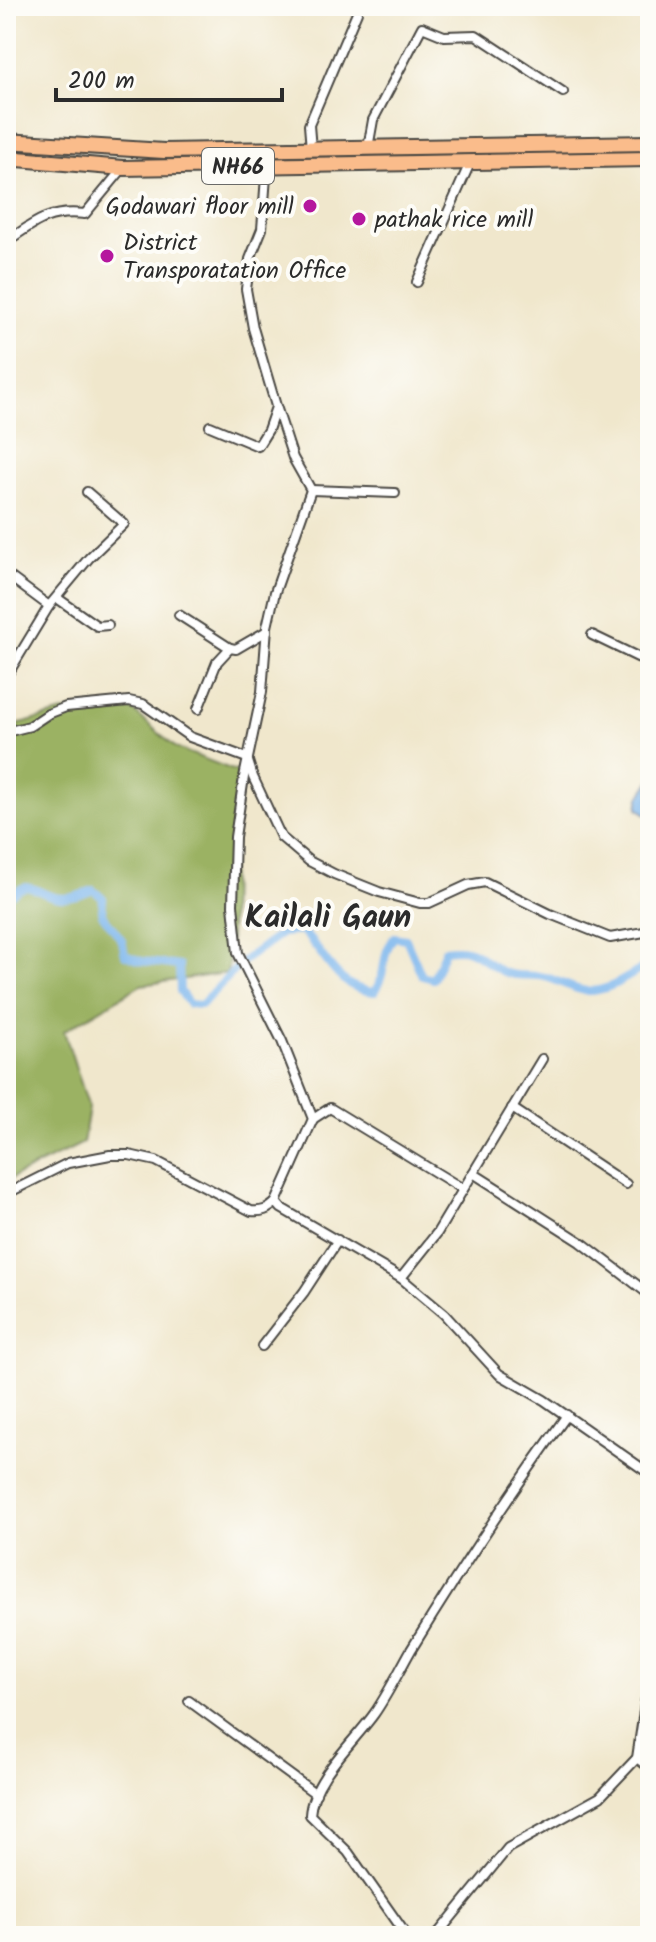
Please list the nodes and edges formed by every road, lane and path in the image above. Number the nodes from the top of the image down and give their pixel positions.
1 (357, 12) dead end
2 (563, 92) dead end
3 (6, 141) edge
4 (650, 143) edge
5 (368, 148) junction
6 (311, 149) junction
7 (6, 158) edge
8 (268, 158) junction
9 (650, 159) edge
10 (470, 163) junction
11 (123, 168) junction
12 (6, 242) edge
13 (417, 282) dead end
14 (276, 406) junction
15 (210, 426) dead end
16 (311, 490) junction
17 (87, 492) dead end
18 (395, 493) dead end
19 (6, 574) edge
20 (57, 598) junction
21 (49, 606) junction
22 (179, 615) dead end
23 (108, 625) dead end
24 (267, 631) junction
25 (592, 635) dead end
26 (230, 648) junction
27 (650, 663) edge
28 (6, 677) edge
29 (198, 709) dead end
30 (6, 732) edge
31 (247, 758) junction
32 (650, 931) edge
33 (542, 1059) dead end
34 (512, 1108) junction
35 (313, 1119) junction
36 (473, 1173) junction
37 (626, 1184) dead end
38 (463, 1189) junction
39 (6, 1194) edge
40 (276, 1202) junction
41 (338, 1240) junction
42 (401, 1278) junction
43 (650, 1295) edge
44 (262, 1346) dead end
45 (567, 1415) junction
46 (650, 1474) edge
47 (650, 1671) edge
48 (189, 1701) dead end
49 (637, 1758) junction
50 (650, 1768) edge
51 (316, 1794) junction
52 (407, 1936) edge
53 (436, 1936) edge

1 - 6 street
2 - 5 street
3 - 8 highway, NH66
4 - 5 highway, NH66
5 - 6 highway, NH66
6 - 8 highway, NH66
7 - 11 highway, NH66
8 - 10 highway, NH66
8 - 11 highway, NH66
8 - 14 street
9 - 10 highway, NH66
10 - 13 street
11 - 12 street
14 - 15 street
14 - 16 street
16 - 18 street
16 - 24 street
17 - 20 street
19 - 21 street
20 - 21 street
20 - 23 street
21 - 28 street
22 - 26 street
24 - 26 street
24 - 31 street
25 - 27 street
26 - 29 street
30 - 31 street
31 - 32 street
31 - 35 street
33 - 34 street
34 - 36 street
34 - 37 street
35 - 38 street
35 - 40 street
36 - 38 street
36 - 43 street
38 - 42 street
39 - 40 street
40 - 41 street
41 - 42 street
41 - 44 street
42 - 45 street
45 - 46 street
45 - 51 street
47 - 49 street
48 - 51 street
49 - 50 street
49 - 53 street
51 - 52 street

